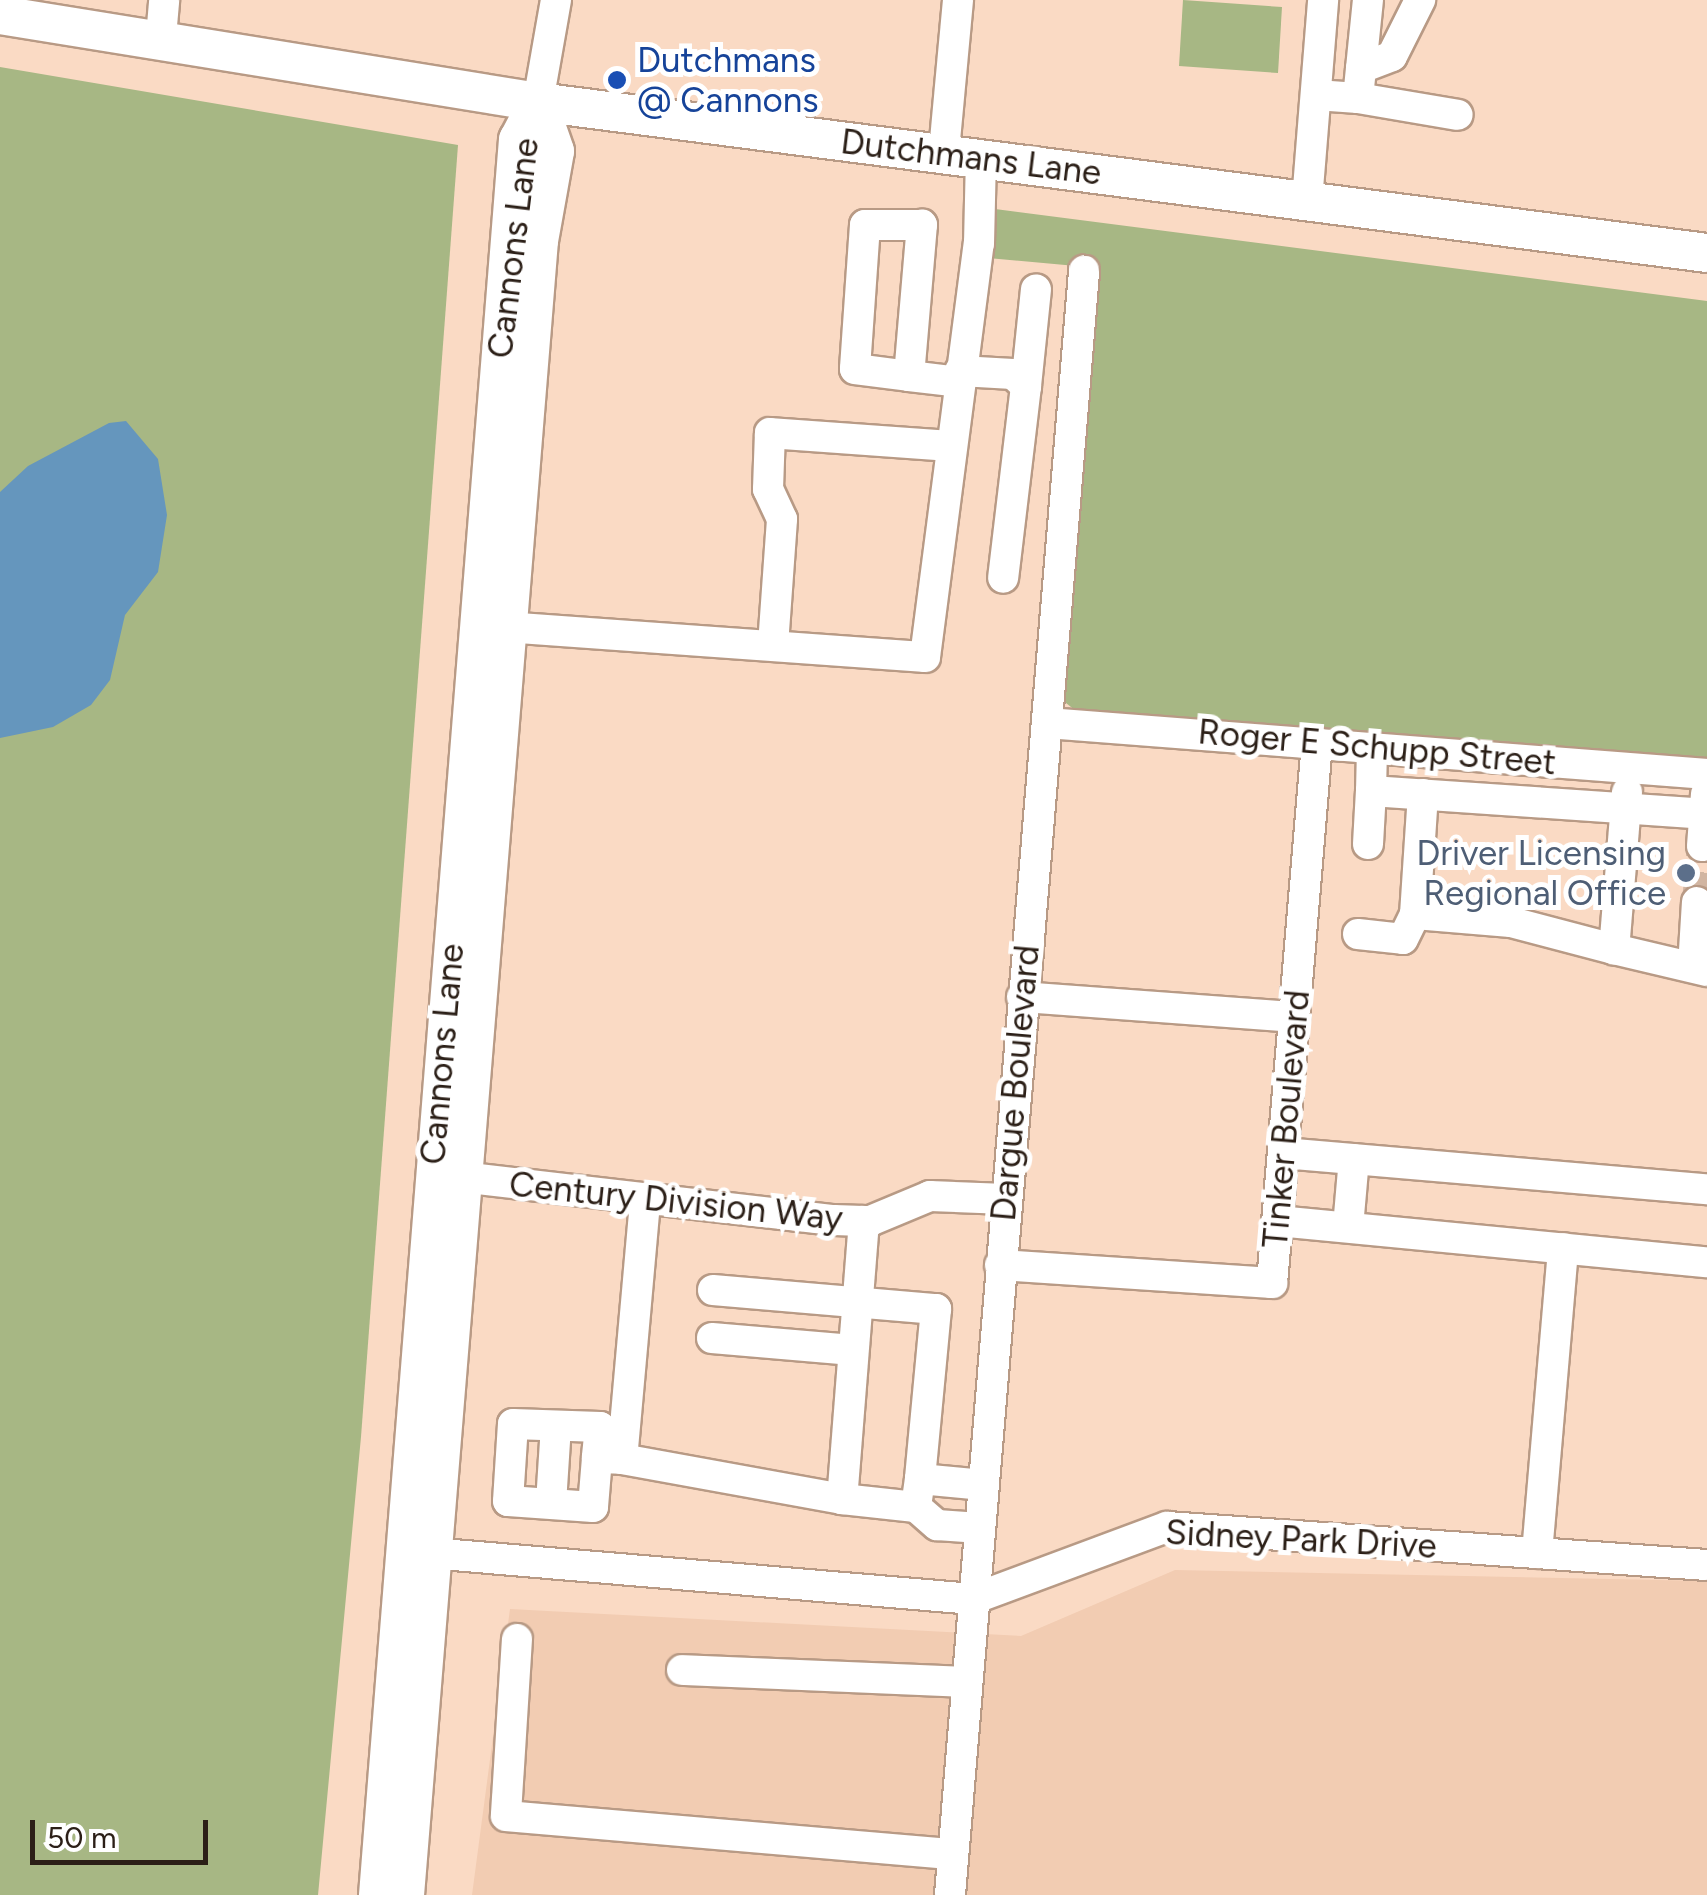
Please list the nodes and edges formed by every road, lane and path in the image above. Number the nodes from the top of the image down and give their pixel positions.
1 (556, 0) edge
2 (958, 0) edge
3 (1323, 0) edge
4 (1368, 0) edge
5 (1420, 0) edge
6 (23, 11) edge
7 (163, 19) edge
8 (1360, 83) junction
9 (1316, 95) junction
10 (538, 102) junction
11 (1458, 115) dead end
12 (963, 154) junction
13 (1308, 201) junction
14 (1707, 253) edge
15 (1084, 271) dead end
16 (1036, 290) dead end
17 (910, 376) junction
18 (960, 377) junction
19 (1026, 386) junction
20 (950, 446) junction
21 (1003, 578) dead end
22 (506, 626) junction
23 (773, 644) junction
24 (1047, 724) junction
25 (1317, 743) junction
26 (1372, 748) junction
27 (1629, 768) junction
28 (1707, 778) edge
29 (1371, 791) junction
30 (1423, 794) junction
31 (1625, 808) junction
32 (1706, 814) edge
33 (1368, 844) dead end
34 (1702, 846) dead end
35 (1697, 902) dead end
36 (1415, 914) junction
37 (1358, 934) dead end
38 (1614, 948) junction
39 (1700, 969) edge
40 (1022, 997) junction
41 (1294, 1017) junction
42 (1282, 1153) junction
43 (1354, 1159) junction
44 (446, 1176) junction
45 (1707, 1190) edge
46 (1006, 1199) junction
47 (644, 1202) junction
48 (864, 1221) junction
49 (1278, 1221) junction
50 (1348, 1228) junction
51 (1563, 1248) junction
52 (1707, 1262) edge
53 (1000, 1266) junction
54 (713, 1290) dead end
55 (857, 1298) junction
56 (712, 1338) dead end
57 (852, 1350) junction
58 (556, 1426) junction
59 (610, 1459) junction
60 (984, 1485) junction
61 (918, 1493) junction
62 (842, 1498) junction
63 (551, 1503) junction
64 (980, 1528) junction
65 (415, 1551) junction
66 (1538, 1553) junction
67 (1707, 1566) edge
68 (973, 1599) junction
69 (517, 1639) dead end
70 (682, 1670) dead end
71 (964, 1682) junction
72 (952, 1854) junction
73 (378, 1895) edge
74 (405, 1895) edge
75 (950, 1895) edge

1 - 10 street
2 - 12 street
3 - 9 street
4 - 8 street
5 - 8 street
6 - 7 main road, Dutchmans Lane
7 - 10 main road, Dutchmans Lane
8 - 9 street
8 - 11 street
9 - 13 street
10 - 12 main road, Dutchmans Lane
10 - 22 main road, Cannons Lane
10 - 44 main road, Cannons Lane
12 - 13 main road, Dutchmans Lane
12 - 18 street
13 - 14 main road, Dutchmans Lane
15 - 24 street, Dargue Boulevard
16 - 19 street
17 - 17 street
17 - 18 street
18 - 19 street
18 - 20 street
19 - 21 street
20 - 23 street
20 - 23 street
22 - 23 street
22 - 44 main road, Cannons Lane
24 - 25 street, Roger E Schupp Street
24 - 40 street, Dargue Boulevard
25 - 26 street, Roger E Schupp Street
25 - 41 street, Tinker Boulevard
26 - 27 street, Roger E Schupp Street
26 - 29 street
27 - 28 street, Roger E Schupp Street
27 - 31 street
28 - 32 street
29 - 30 street
29 - 33 street
30 - 31 street
30 - 36 street
31 - 32 street
31 - 38 street
32 - 34 street
35 - 39 street
36 - 37 street
36 - 38 street
38 - 39 street
40 - 41 street
40 - 46 street, Dargue Boulevard
41 - 42 street, Tinker Boulevard
42 - 43 street
42 - 49 street, Tinker Boulevard
43 - 45 street
43 - 50 street
44 - 47 street, Century Division Way
44 - 65 main road, Cannons Lane
46 - 48 street, Century Division Way
46 - 53 street, Dargue Boulevard
47 - 48 street, Century Division Way
47 - 59 street
48 - 55 street
49 - 50 street
49 - 53 street, Tinker Boulevard
50 - 51 street
51 - 52 street
51 - 66 street
53 - 60 street, Dargue Boulevard
54 - 55 street
55 - 57 street
55 - 61 street
56 - 57 street
57 - 62 street
58 - 59 street
58 - 63 street
58 - 63 street
59 - 62 street
59 - 63 street
60 - 61 street
60 - 64 street, Dargue Boulevard
61 - 62 street
61 - 64 street
64 - 68 street, Dargue Boulevard
65 - 68 street, Sidney Park Drive
65 - 73 main road, Cannons Lane
65 - 74 main road, Cannons Lane
66 - 67 street, Sidney Park Drive
66 - 68 street, Sidney Park Drive
68 - 71 street, Dargue Boulevard
69 - 72 street
70 - 71 street
71 - 72 street, Dargue Boulevard
72 - 75 street, Dargue Boulevard

